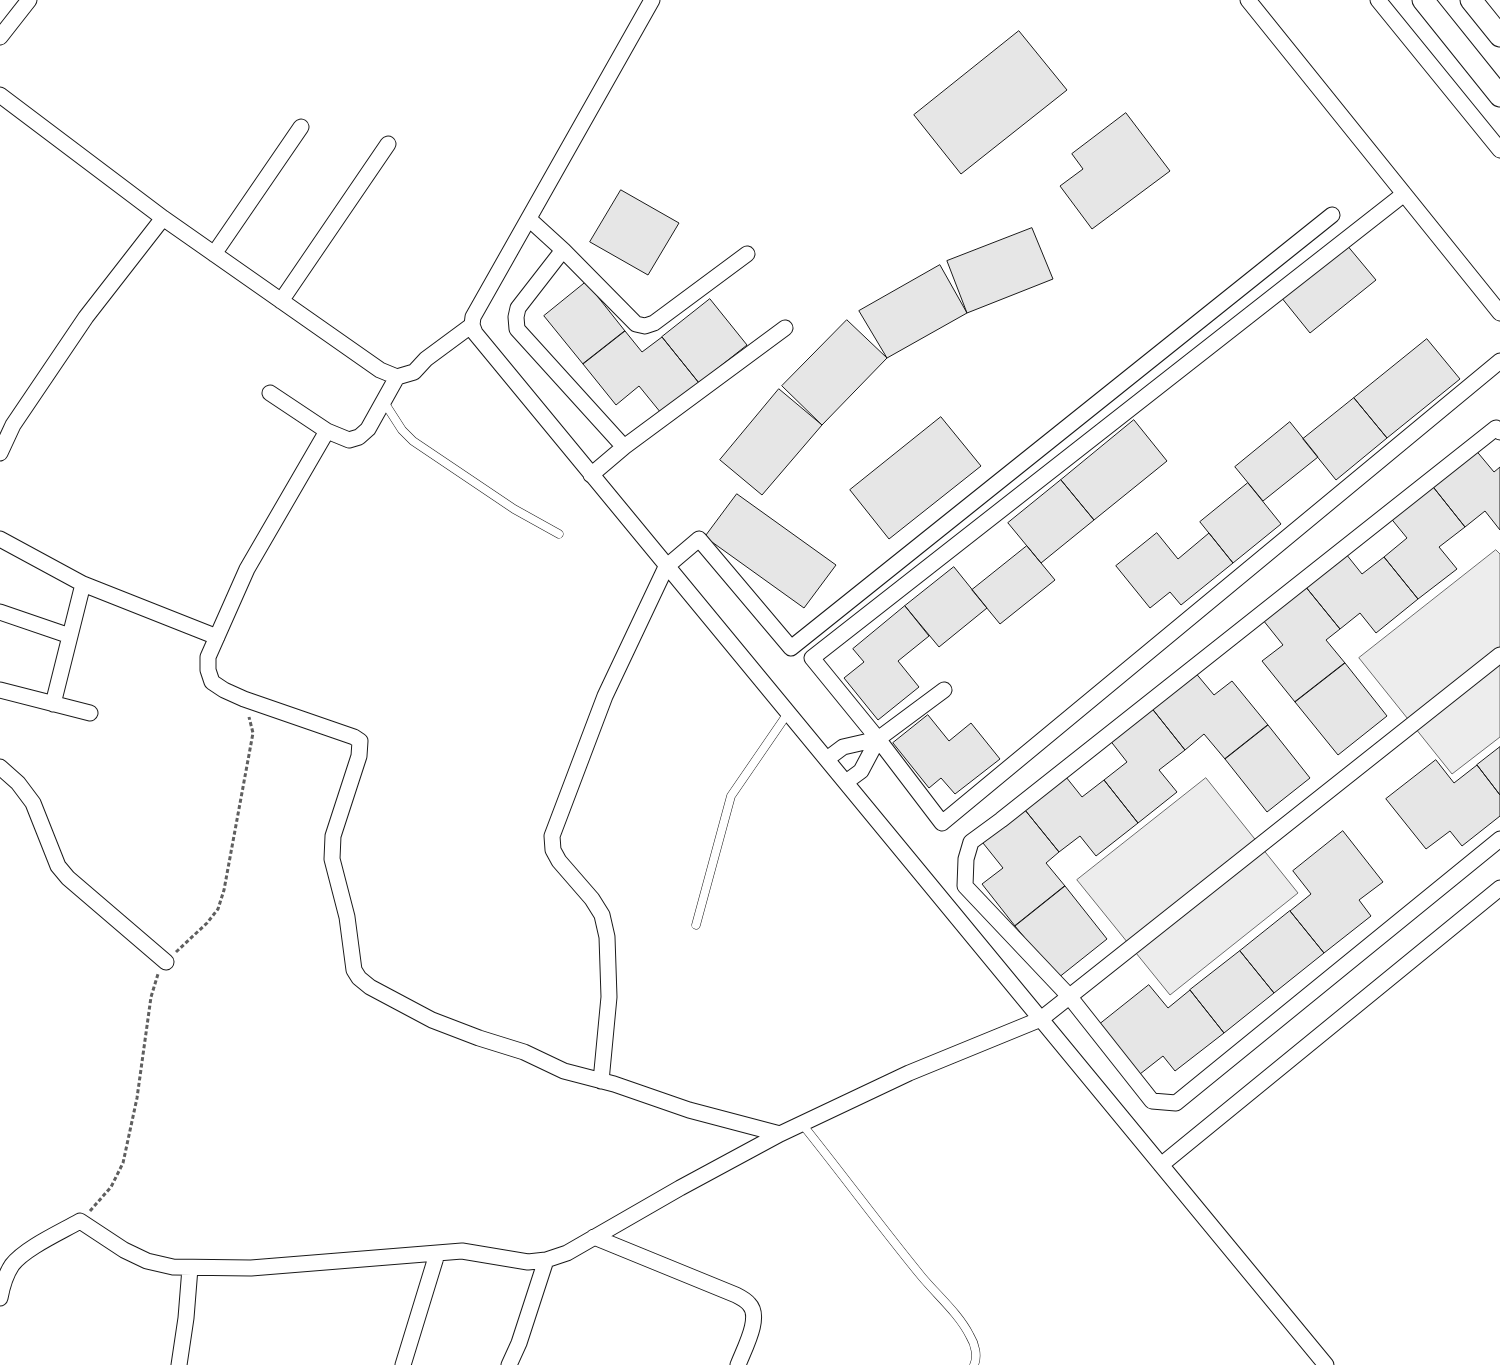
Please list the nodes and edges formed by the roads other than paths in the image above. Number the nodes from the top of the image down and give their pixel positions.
1 (29, 0) edge
2 (652, 0) edge
3 (1248, 0) edge
4 (1378, 0) edge
5 (1424, 0) edge
6 (1471, 0) edge
7 (1500, 36) edge
8 (0, 37) edge
9 (0, 95) edge
10 (1500, 96) edge
11 (301, 127) dead end
12 (388, 144) dead end
13 (1500, 150) edge
14 (1404, 194) junction
15 (1332, 215) dead end
16 (163, 218) junction
17 (529, 219) junction
18 (563, 250) junction
19 (214, 254) junction
20 (747, 254) dead end
21 (281, 301) junction
22 (1500, 313) edge
23 (472, 325) junction
24 (785, 328) dead end
25 (1500, 361) edge
26 (397, 377) junction
27 (270, 393) dead end
28 (384, 402) junction
29 (327, 431) junction
30 (1500, 432) edge
31 (624, 447) junction
32 (0, 453) edge
33 (592, 475) junction
34 (559, 534) dead end
35 (0, 539) edge
36 (666, 567) junction
37 (83, 584) junction
38 (0, 612) edge
39 (70, 636) junction
40 (217, 637) junction
41 (1500, 655) edge
42 (0, 690) edge
43 (944, 690) dead end
44 (53, 704) junction
45 (90, 713) dead end
46 (788, 713) junction
47 (878, 738) junction
48 (827, 759) junction
49 (0, 766) edge
50 (846, 782) junction
51 (1500, 839) edge
52 (1500, 888) edge
53 (696, 925) dead end
54 (166, 962) dead end
55 (1069, 996) junction
56 (1040, 1019) junction
57 (601, 1081) junction
58 (802, 1124) junction
59 (780, 1134) junction
60 (1161, 1165) junction
61 (594, 1237) junction
62 (437, 1254) junction
63 (546, 1260) junction
64 (190, 1268) junction
65 (0, 1298) edge
66 (179, 1365) edge
67 (403, 1365) edge
68 (509, 1365) edge
69 (738, 1365) edge
70 (974, 1365) edge
71 (1326, 1365) edge

1 - 8 street
2 - 17 street
3 - 14 street
4 - 13 street
5 - 10 main road
6 - 7 main road
9 - 16 street
11 - 19 street
12 - 21 street
14 - 22 street
14 - 47 street
15 - 36 street
16 - 19 street
16 - 32 street
17 - 18 street
17 - 23 street
18 - 20 street
18 - 31 street
19 - 21 street
21 - 26 street
23 - 26 street
23 - 33 street
24 - 31 street
25 - 47 street
26 - 28 street
27 - 29 street
28 - 29 street
28 - 34 lane
29 - 40 street
30 - 55 street
31 - 33 street
33 - 36 street
35 - 37 street
36 - 46 street
36 - 57 street
37 - 39 street
37 - 40 street
38 - 39 street
39 - 44 street
40 - 57 street
41 - 55 street
42 - 44 street
43 - 47 street
44 - 45 street
46 - 48 street
46 - 53 lane
47 - 48 street
47 - 50 street
48 - 50 street
49 - 54 street
50 - 56 street
51 - 55 street
52 - 60 street
55 - 56 street
56 - 58 street
56 - 60 street
57 - 59 street
58 - 59 street
58 - 70 lane
59 - 61 street
60 - 71 street
61 - 63 street
61 - 69 street
62 - 63 street
62 - 64 street
62 - 67 street
63 - 68 street
64 - 65 street
64 - 66 street

